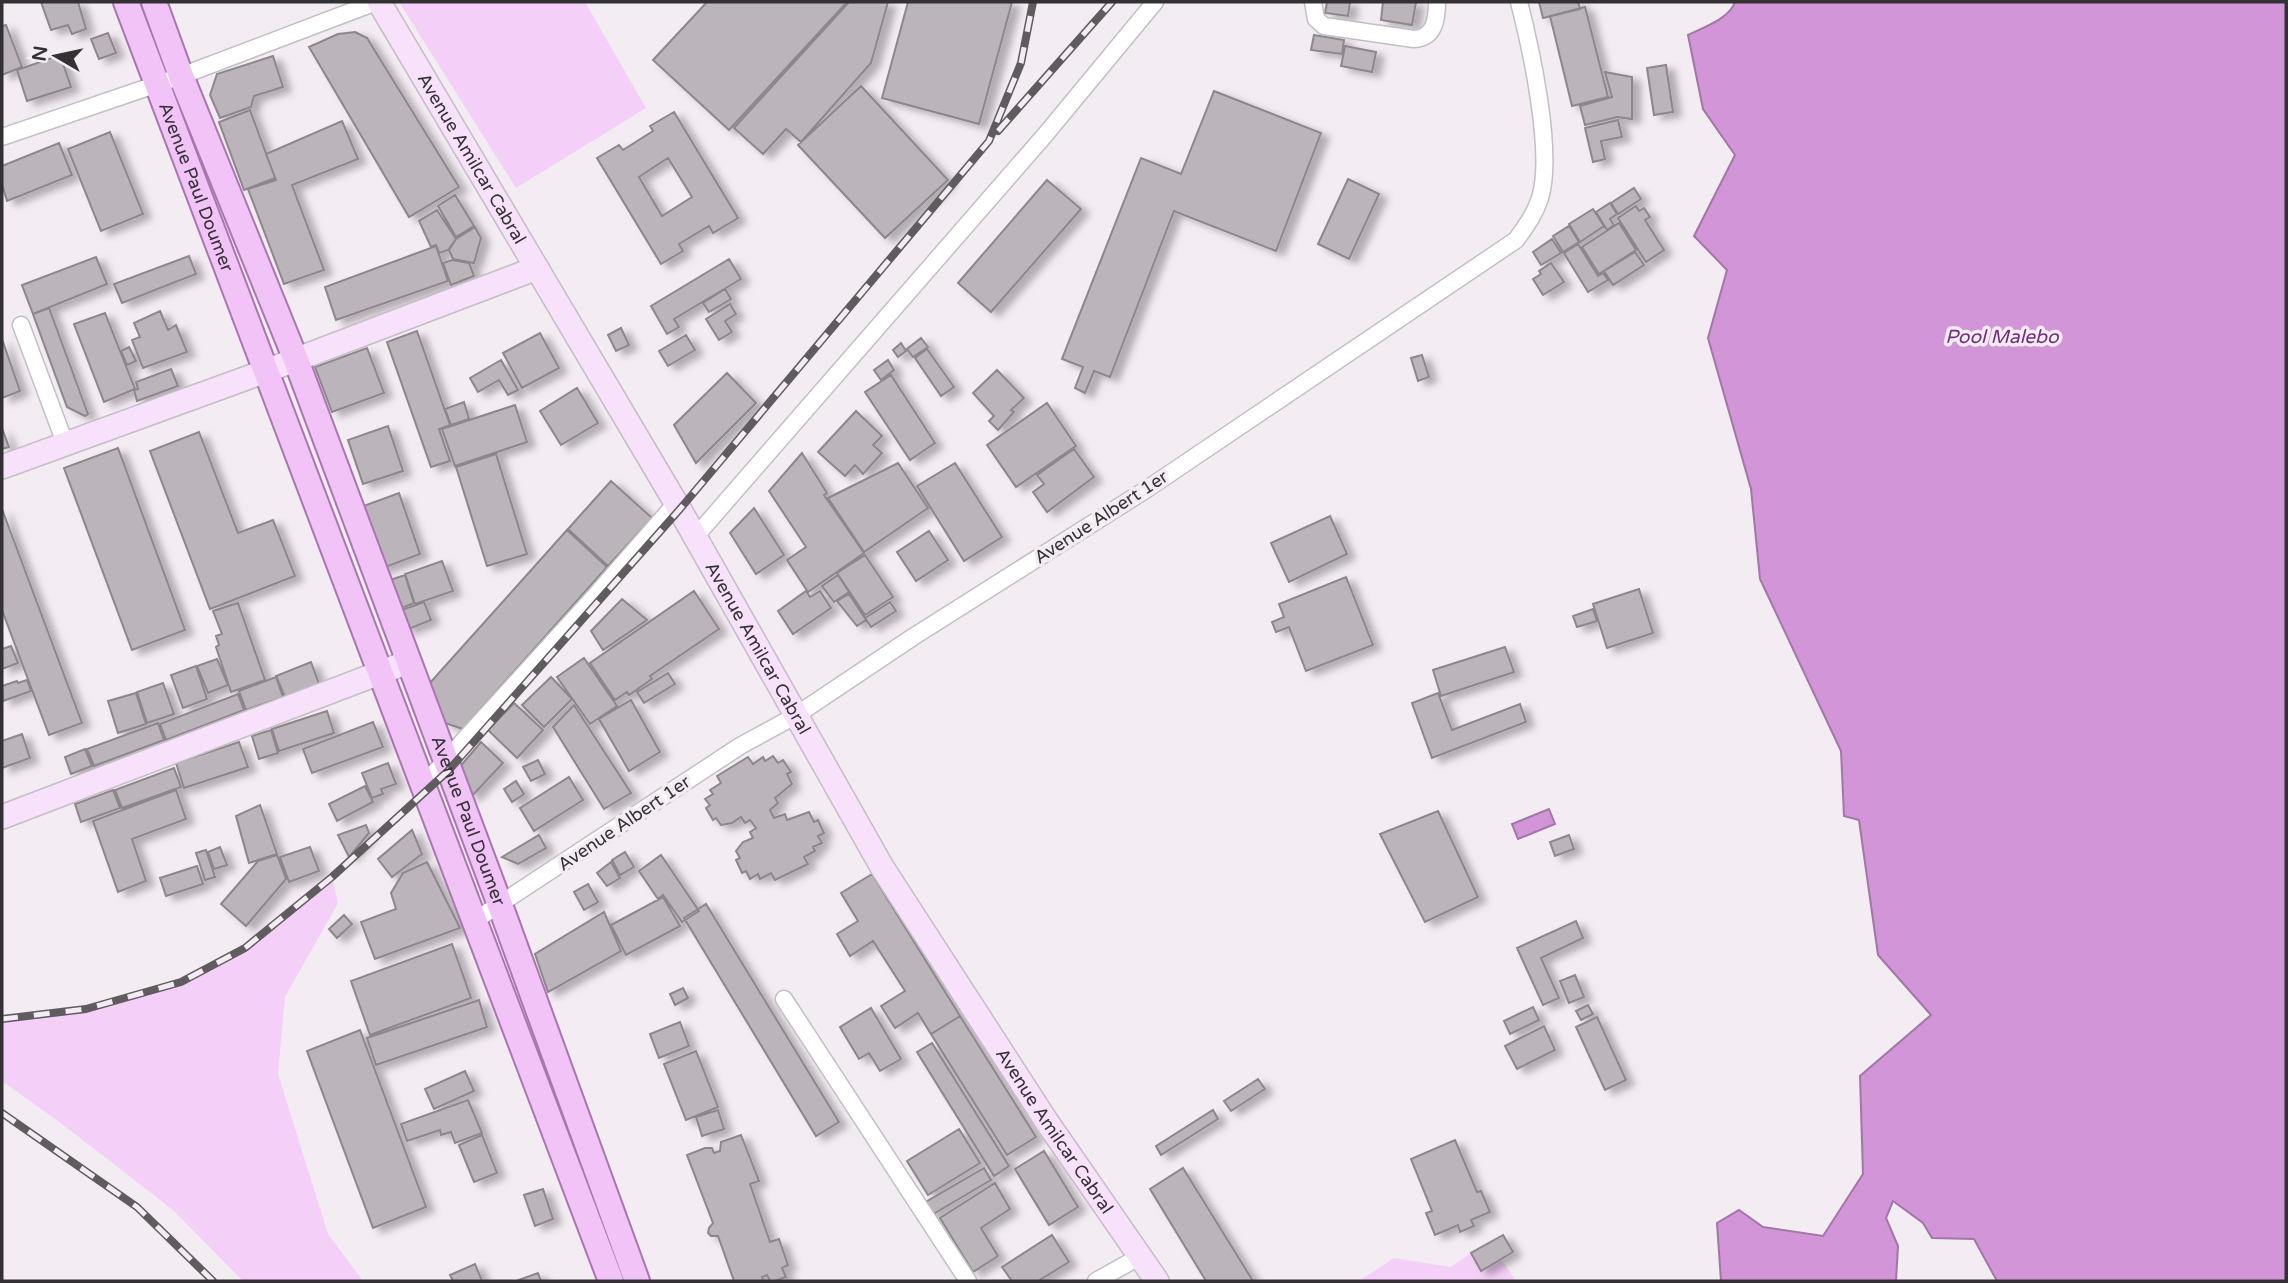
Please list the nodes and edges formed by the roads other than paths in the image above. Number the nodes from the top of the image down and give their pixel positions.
1 (126, 2) edge
2 (154, 2) edge
3 (377, 2) edge
4 (1155, 2) edge
5 (1313, 2) edge
6 (1437, 2) edge
7 (1519, 2) edge
8 (181, 76) junction
9 (157, 85) junction
10 (2, 137) edge
11 (257, 264) junction
12 (537, 268) junction
13 (228, 273) junction
14 (21, 325) dead end
15 (296, 360) junction
16 (266, 371) junction
17 (65, 443) junction
18 (2, 467) edge
19 (676, 502) junction
20 (695, 537) junction
21 (383, 595) junction
22 (355, 605) junction
23 (408, 662) junction
24 (381, 672) junction
25 (795, 716) junction
26 (444, 761) junction
27 (424, 784) junction
28 (2, 817) edge
29 (499, 905) junction
30 (474, 921) junction
31 (784, 999) dead end
32 (1139, 1257) junction
33 (615, 1269) edge
34 (637, 1281) edge
35 (968, 1281) edge
36 (1096, 1281) edge
37 (1157, 1281) edge

1 - 9 main road, Avenue Paul Doumer
2 - 8 main road, Avenue Paul Doumer
3 - 8 street
3 - 12 main road, Avenue Amilcar Cabral
4 - 20 street
5 - 6 street
7 - 25 street, Avenue Albert 1er
8 - 9 street
8 - 11 main road, Avenue Paul Doumer
9 - 10 street
9 - 13 main road, Avenue Paul Doumer
11 - 13 main road
11 - 15 main road, Avenue Paul Doumer
12 - 15 main road
12 - 19 main road, Avenue Amilcar Cabral
13 - 16 main road, Avenue Paul Doumer
14 - 17 street
15 - 16 main road
15 - 21 main road, Avenue Paul Doumer
16 - 17 main road
16 - 22 main road, Avenue Paul Doumer
17 - 18 main road
19 - 20 main road, Avenue Amilcar Cabral
19 - 26 street
20 - 25 main road, Avenue Amilcar Cabral
21 - 22 main road
21 - 23 main road, Avenue Paul Doumer
22 - 24 main road, Avenue Paul Doumer
23 - 24 main road
23 - 26 main road, Avenue Paul Doumer
24 - 27 main road, Avenue Paul Doumer
24 - 28 main road
25 - 29 street, Avenue Albert 1er
25 - 32 main road, Avenue Amilcar Cabral
26 - 27 street
26 - 29 main road, Avenue Paul Doumer
27 - 30 main road, Avenue Paul Doumer
29 - 30 street, Avenue Albert 1er
29 - 33 main road, Avenue Paul Doumer
30 - 33 main road, Avenue Paul Doumer
31 - 35 street
32 - 36 street
32 - 37 main road, Avenue Amilcar Cabral
33 - 34 main road, Avenue Paul Doumer

